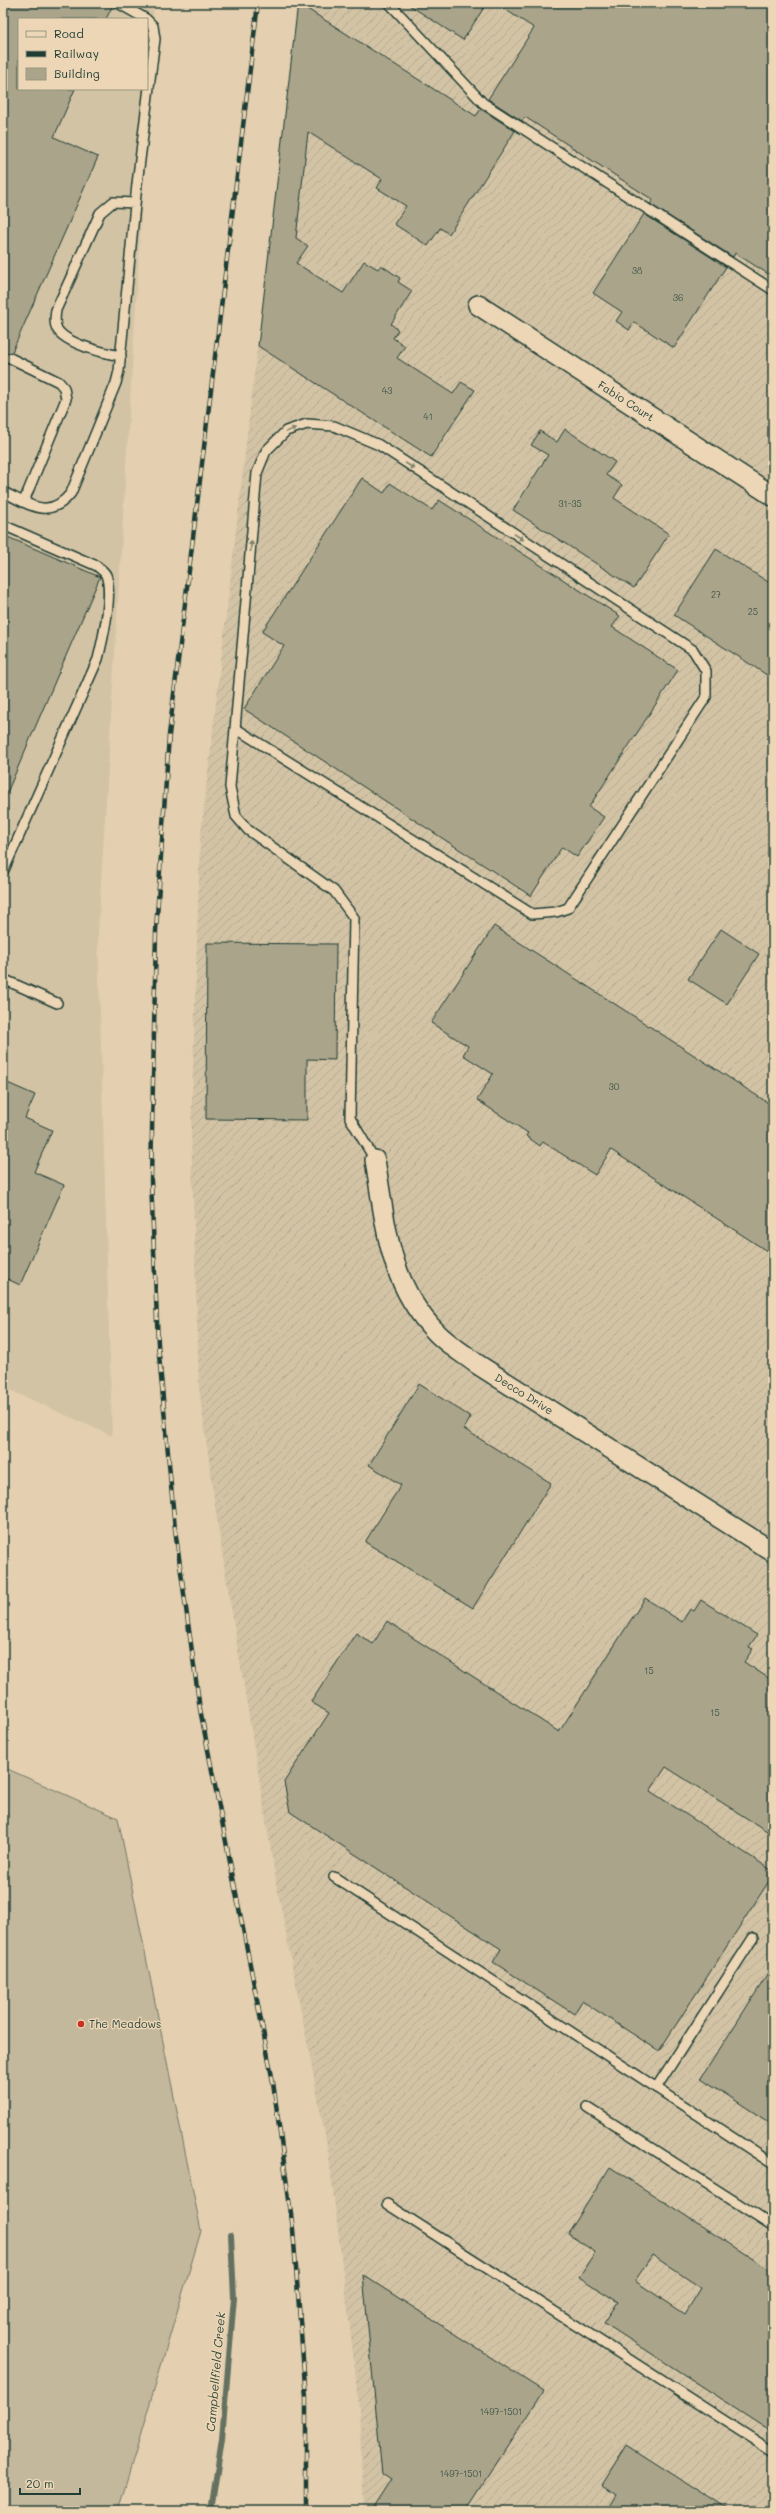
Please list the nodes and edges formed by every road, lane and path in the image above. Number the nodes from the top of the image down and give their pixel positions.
1 (118, 3) edge
2 (389, 3) edge
3 (143, 18) edge
4 (148, 22) edge
5 (135, 203) junction
6 (773, 290) edge
7 (478, 305) dead end
8 (121, 356) junction
9 (10, 358) dead end
10 (3, 492) edge
11 (773, 496) edge
12 (24, 501) junction
13 (3, 525) edge
14 (235, 728) junction
15 (3, 872) edge
16 (3, 979) edge
17 (57, 1003) dead end
18 (375, 1160) joint
19 (773, 1552) edge
20 (334, 1877) dead end
21 (753, 1938) dead end
22 (656, 2088) junction
23 (587, 2106) dead end
24 (773, 2164) edge
25 (387, 2204) dead end
26 (773, 2226) edge
27 (773, 2452) edge

1 - 3 lane
2 - 6 lane
4 - 5 lane
5 - 8 lane
5 - 8 lane
7 - 11 street, Fabio Court
8 - 12 lane
9 - 12 lane
10 - 12 lane
13 - 15 lane
14 -> 14 lane
14 - 18 lane
16 - 17 lane
18 - 19 street, Decco Drive
20 - 22 lane
21 - 22 lane
22 - 24 lane
23 - 26 lane
25 - 27 lane

